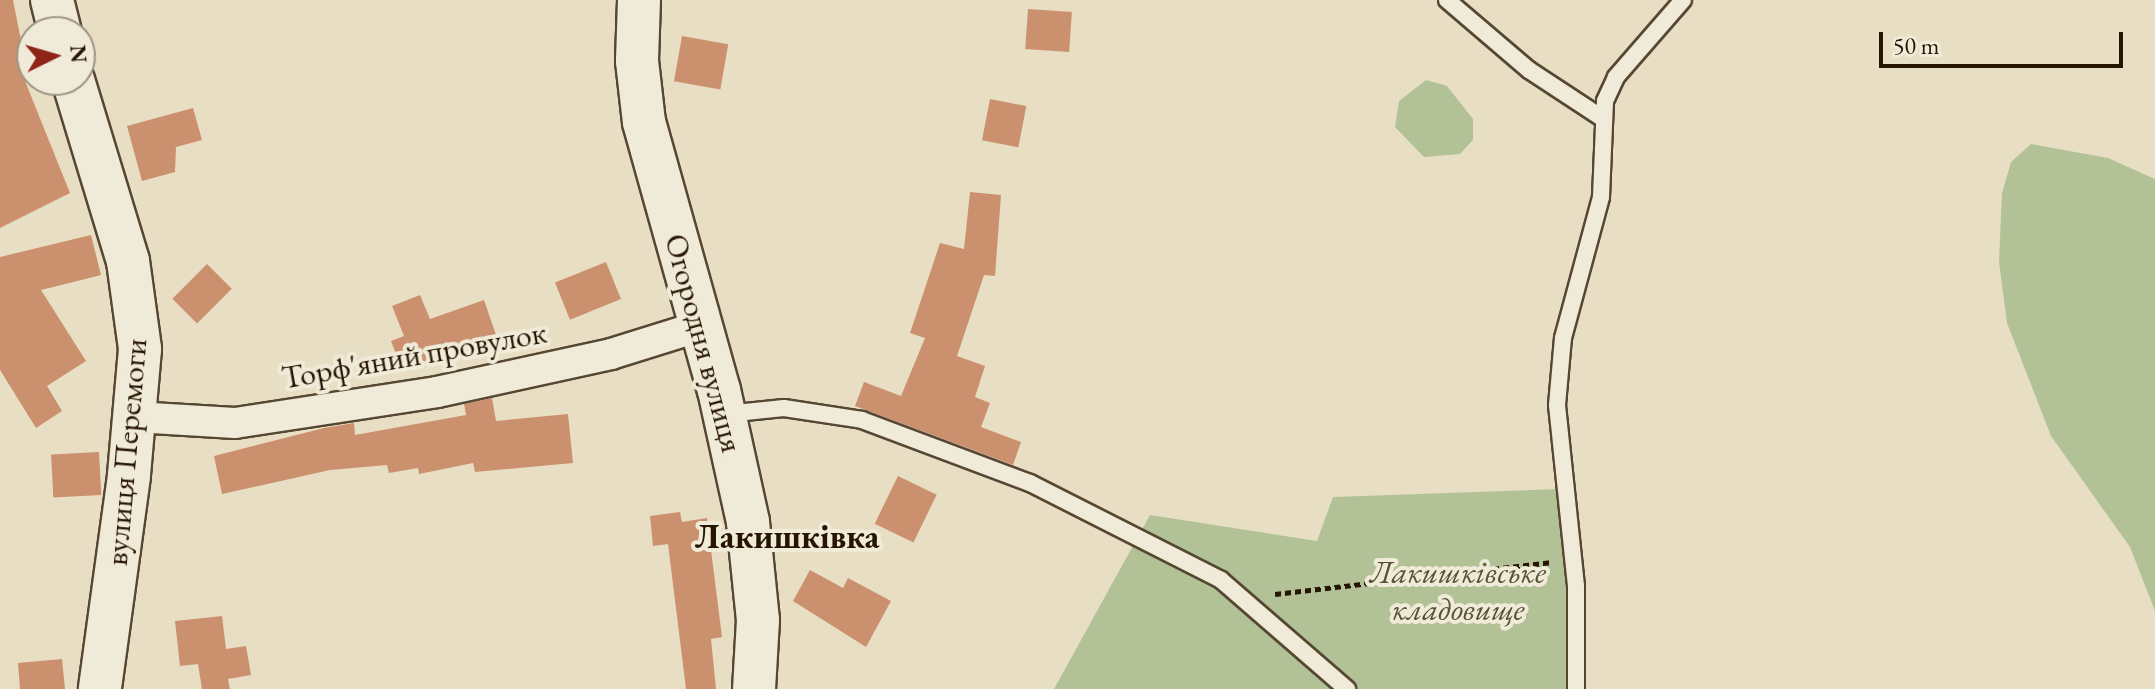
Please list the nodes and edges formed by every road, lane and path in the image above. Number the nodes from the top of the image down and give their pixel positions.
1 (639, 0) edge
2 (1447, 0) edge
3 (1683, 0) edge
4 (78, 96) edge
5 (1602, 118) junction
6 (701, 326) junction
7 (725, 414) junction
8 (135, 417) junction
9 (1573, 548) junction
10 (1242, 596) junction
11 (100, 689) edge
12 (754, 689) edge
13 (1347, 689) edge
14 (1576, 689) edge

1 - 6 street, Огородня вулиця
2 - 5 lane
3 - 5 lane
4 - 8 street, вулиця Перемоги
5 - 9 lane
6 - 7 street, Огородня вулиця
6 - 8 street, Торф'яний провулок
7 - 10 lane
7 - 12 street, Огородня вулиця
8 - 11 street, вулиця Перемоги
9 - 10 path
9 - 14 lane
10 - 13 lane

